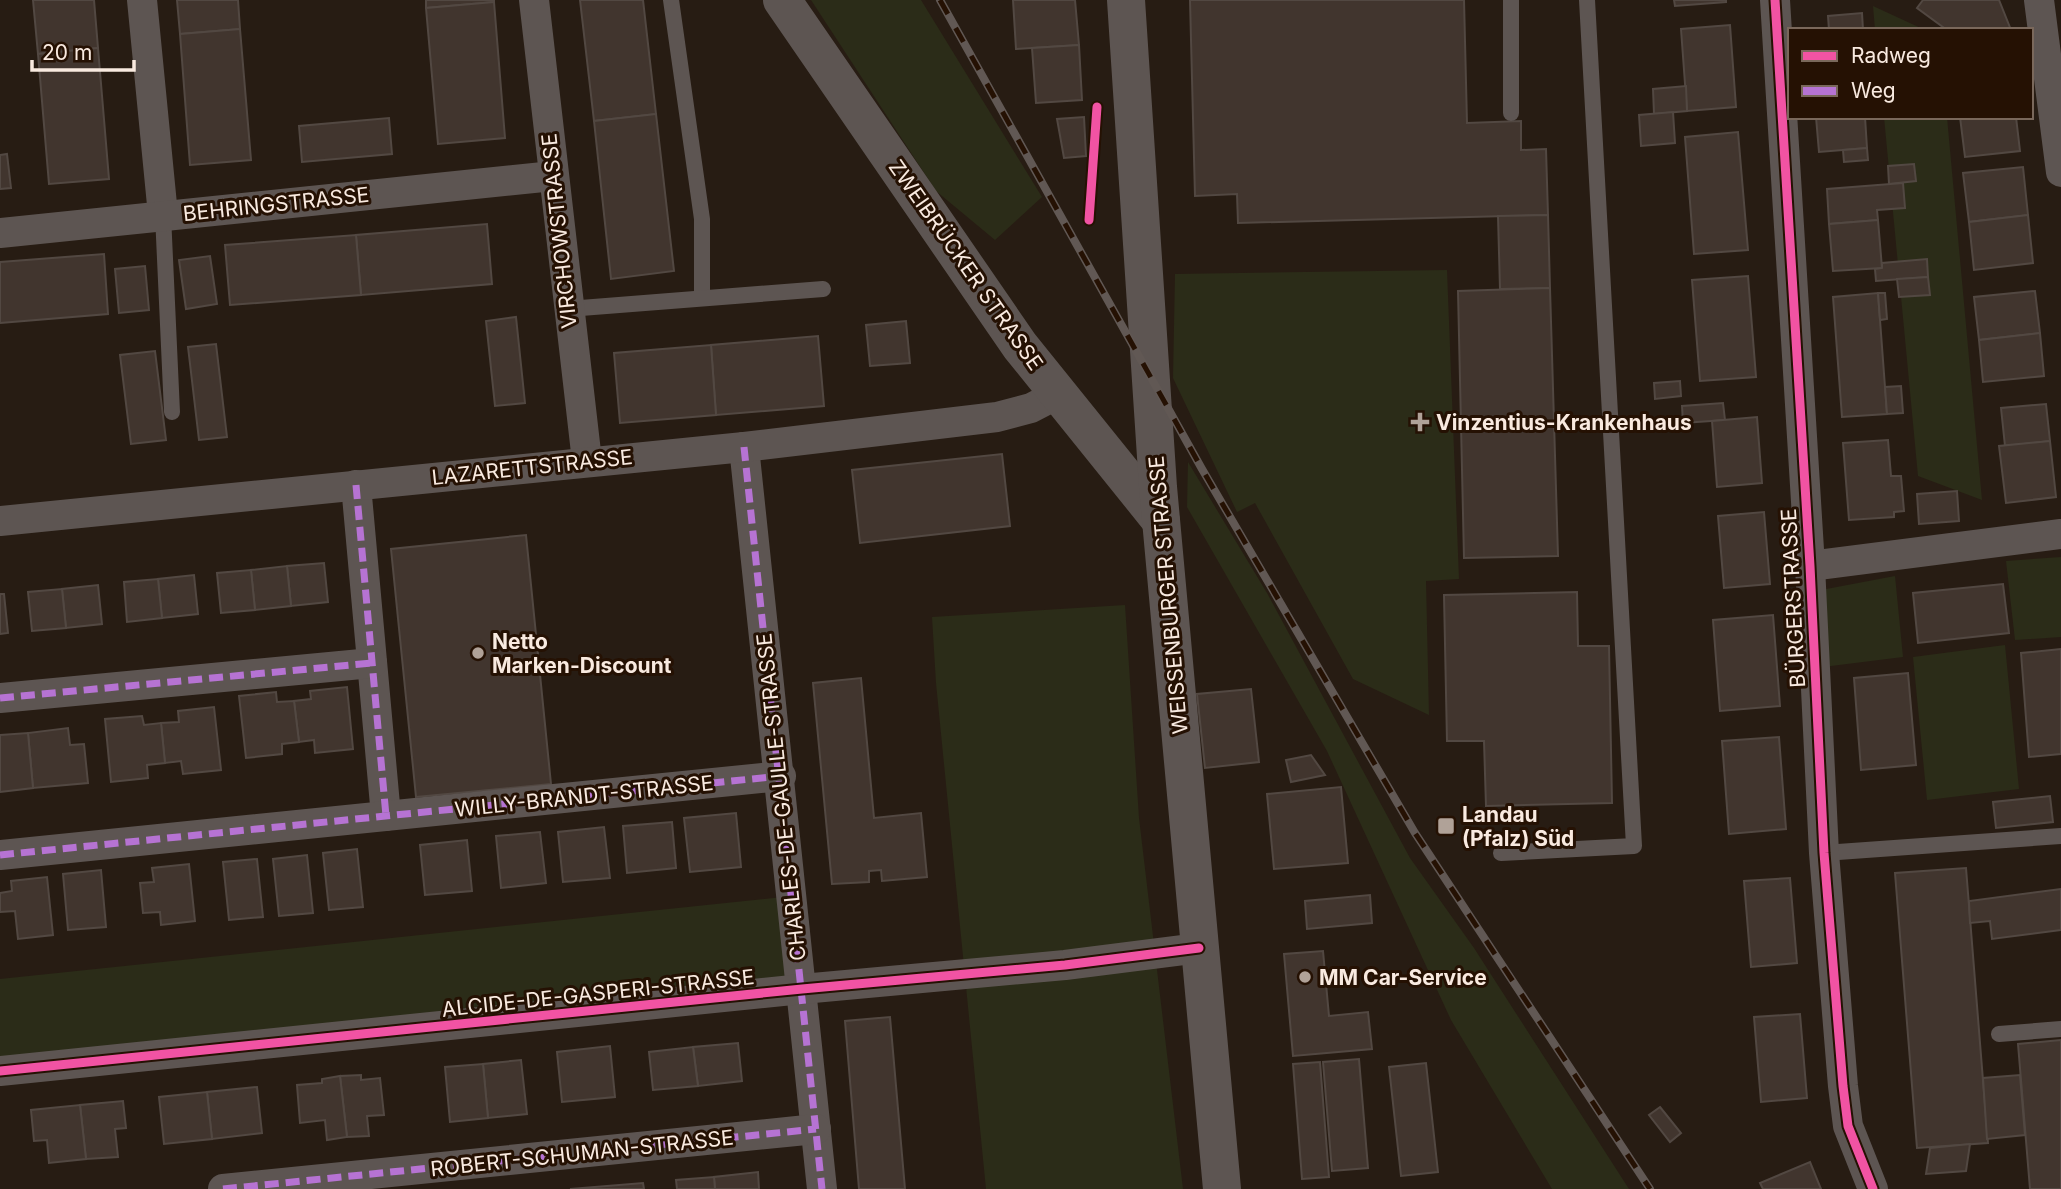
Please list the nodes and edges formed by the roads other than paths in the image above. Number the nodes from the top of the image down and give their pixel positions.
1 (142, 0) edge
2 (534, 0) edge
3 (671, 0) edge
4 (782, 0) edge
5 (1126, 0) edge
6 (1511, 0) edge
7 (1587, 0) edge
8 (1774, 0) edge
9 (2039, 0) edge
10 (1511, 113) dead end
11 (2061, 172) edge
12 (553, 176) junction
13 (163, 215) junction
14 (0, 233) edge
15 (823, 289) dead end
16 (702, 297) junction
17 (568, 309) junction
18 (1058, 394) junction
19 (173, 412) dead end
20 (744, 447) junction
21 (587, 461) junction
22 (356, 485) junction
23 (0, 521) edge
24 (1161, 521) junction
25 (2061, 534) edge
26 (1810, 565) junction
27 (372, 663) junction
28 (0, 698) edge
29 (780, 776) junction
30 (386, 816) junction
31 (2061, 836) edge
32 (1501, 853) dead end
33 (1824, 853) junction
34 (0, 855) edge
35 (1199, 948) junction
36 (802, 989) junction
37 (2061, 1029) edge
38 (1998, 1034) dead end
39 (0, 1071) edge
40 (816, 1129) junction
41 (223, 1189) edge
42 (822, 1189) edge
43 (1222, 1189) edge
44 (1873, 1189) edge

1 - 13 street
2 - 12 street, VIRCHOWSTRASSE
3 - 16 lane
4 - 18 street, ZWEIBRÜCKER STRASSE
5 - 24 street, WEISSENBURGER STRASSE
6 - 10 lane
7 - 32 lane
8 - 26 street, BÜRGERSTRASSE
9 - 11 street
12 - 13 street, BEHRINGSTRASSE
12 - 17 street, VIRCHOWSTRASSE
13 - 14 street, BEHRINGSTRASSE
13 - 19 lane
15 - 16 lane
16 - 17 lane
17 - 21 street, VIRCHOWSTRASSE
18 - 20 street, LAZARETTSTRASSE
18 - 24 street, ZWEIBRÜCKER STRASSE
20 - 21 street, LAZARETTSTRASSE
20 - 29 street, CHARLES-DE-GAULLE-STRASSE
21 - 22 street, LAZARETTSTRASSE
22 - 23 street, LAZARETTSTRASSE
22 - 27 street
24 - 35 street, WEISSENBURGER STRASSE
25 - 26 street, BÜRGERSTRASSE
26 - 33 street, BÜRGERSTRASSE
27 - 28 street
27 - 30 street
29 - 30 street, WILLY-BRANDT-STRASSE
29 - 36 street, CHARLES-DE-GAULLE-STRASSE
30 - 34 street, WILLY-BRANDT-STRASSE
31 - 33 lane
33 - 44 street, BÜRGERSTRASSE
35 - 36 street, ALCIDE-DE-GASPERI-STRASSE
35 - 43 street, WEISSENBURGER STRASSE
36 - 39 street, ALCIDE-DE-GASPERI-STRASSE
36 - 40 street, CHARLES-DE-GAULLE-STRASSE
37 - 38 lane
40 - 41 street, ROBERT-SCHUMAN-STRASSE
40 - 42 street, CHARLES-DE-GAULLE-STRASSE

